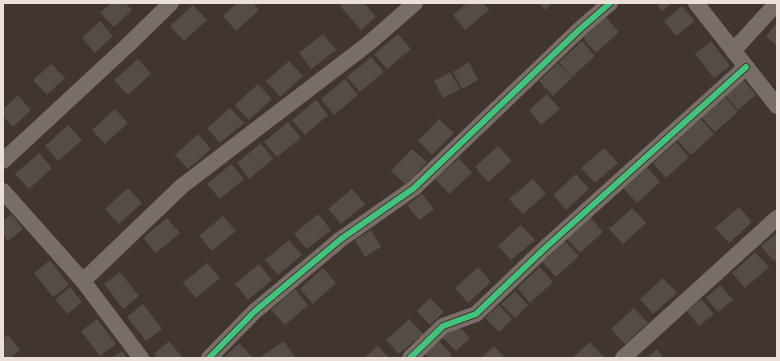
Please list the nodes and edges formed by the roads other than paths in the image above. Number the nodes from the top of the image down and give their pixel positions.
1 (171, 3) edge
2 (414, 3) edge
3 (610, 3) edge
4 (696, 3) edge
5 (777, 3) edge
6 (733, 51) junction
7 (746, 67) junction
8 (777, 106) edge
9 (3, 161) edge
10 (3, 191) edge
11 (777, 218) edge
12 (83, 281) junction
13 (141, 358) edge
14 (210, 358) edge
15 (410, 358) edge
16 (623, 358) edge

1 - 9 street
2 - 12 street
3 - 14 street
4 - 6 street
5 - 6 street
6 - 7 street
7 - 8 street
7 - 15 street
10 - 12 street
11 - 16 street
12 - 13 street

